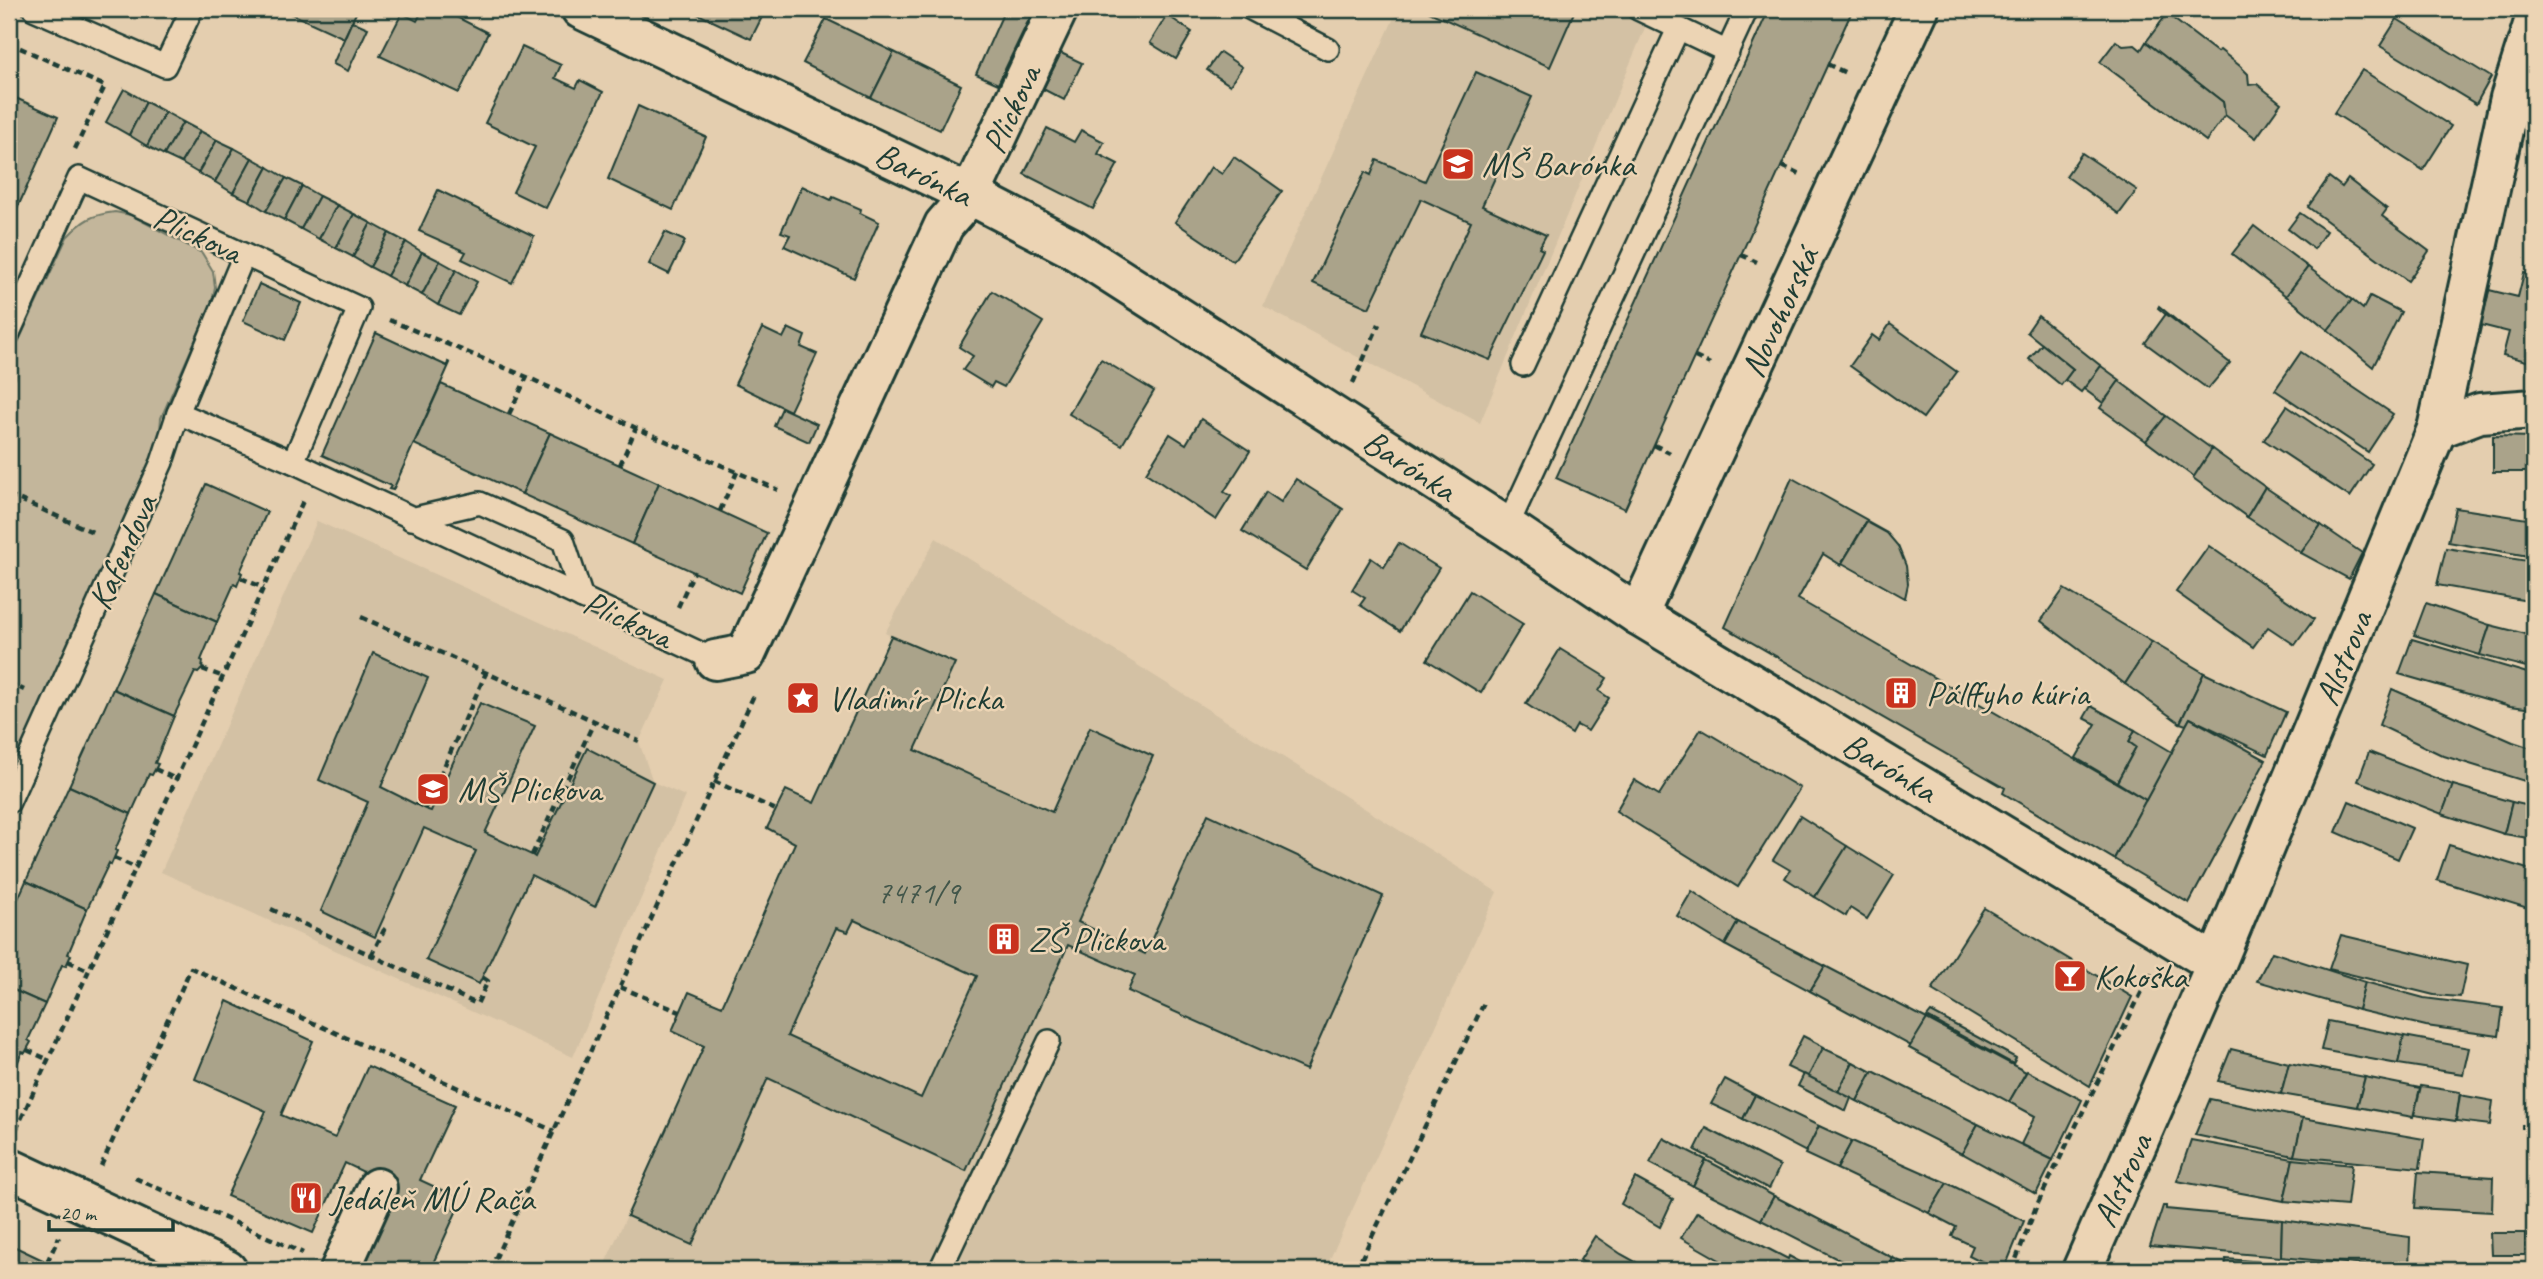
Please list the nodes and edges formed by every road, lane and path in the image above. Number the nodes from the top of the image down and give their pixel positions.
1 (34, 9) edge
2 (192, 9) edge
3 (581, 9) edge
4 (1058, 9) edge
5 (1251, 9) edge
6 (1638, 9) edge
7 (1747, 9) edge
8 (1919, 9) edge
9 (1674, 20) edge
10 (2534, 22) edge
11 (9, 43) edge
12 (1328, 49) dead end
13 (1728, 52) junction
14 (74, 169) junction
15 (970, 195) junction
16 (244, 255) junction
17 (359, 308) junction
18 (1379, 324) dead end
19 (9, 333) edge
20 (1523, 365) dead end
21 (527, 377) junction
22 (1348, 393) dead end
23 (2534, 409) edge
24 (178, 413) junction
25 (509, 414) dead end
26 (636, 428) junction
27 (2438, 429) junction
28 (293, 462) junction
29 (620, 465) dead end
30 (737, 472) junction
31 (9, 495) edge
32 (303, 501) dead end
33 (814, 506) junction
34 (720, 511) dead end
35 (411, 519) junction
36 (1507, 527) junction
37 (125, 545) junction
38 (240, 578) dead end
39 (264, 588) junction
40 (582, 598) junction
41 (1638, 615) junction
42 (360, 617) dead end
43 (715, 660) joint
44 (202, 669) dead end
45 (486, 673) junction
46 (224, 677) junction
47 (755, 692) dead end
48 (594, 722) junction
49 (639, 741) dead end
50 (155, 769) dead end
51 (177, 780) junction
52 (715, 781) junction
53 (9, 803) edge
54 (425, 808) dead end
55 (776, 810) dead end
56 (532, 855) dead end
57 (114, 858) dead end
58 (137, 868) junction
59 (271, 909) dead end
60 (381, 928) dead end
61 (372, 956) junction
62 (68, 961) dead end
63 (2216, 964) junction
64 (2155, 965) dead end
65 (90, 971) junction
66 (482, 977) dead end
67 (620, 987) junction
68 (1485, 1002) dead end
69 (680, 1012) dead end
70 (1049, 1041) dead end
71 (27, 1050) dead end
72 (48, 1060) junction
73 (554, 1131) junction
74 (12, 1151) edge
75 (103, 1164) junction
76 (115, 1169) dead end
77 (127, 1175) dead end
78 (377, 1188) dead end
79 (74, 1217) junction
80 (47, 1262) dead end
81 (325, 1263) edge
82 (227, 1270) edge
83 (490, 1270) edge
84 (940, 1270) edge
85 (1356, 1270) edge
86 (2012, 1270) edge
87 (2082, 1270) edge

1 - 2 lane
3 - 15 street, Barónka
4 - 15 street, Plickova
5 - 12 lane
6 - 9 lane
7 - 13 lane
8 - 41 street, Novohorská
9 - 13 lane
9 - 20 lane
10 - 27 street, Alstrova
11 - 14 path
13 - 36 lane
14 - 16 lane, Plickova
14 - 19 lane
15 - 33 street, Plickova
15 - 36 street, Barónka
16 - 17 lane, Plickova
16 - 24 lane, Kafendova
17 - 21 path
17 - 28 lane
18 - 22 path
21 - 25 path
21 - 26 path
23 - 27 street
24 - 28 lane
24 - 37 lane, Kafendova
26 - 29 path
26 - 30 path
27 - 63 street, Alstrova
28 - 35 lane, Plickova
30 - 33 path
30 - 34 path
31 - 37 path
32 - 39 path
33 - 43 street, Plickova
35 - 40 lane, Plickova
35 - 40 lane
36 - 41 street, Barónka
37 - 53 lane, Kafendova
38 - 39 path
39 - 46 path
40 - 43 lane, Plickova
41 - 63 street, Barónka
42 - 45 path
44 - 46 path
45 - 48 path
45 - 54 path
46 - 51 path
47 - 52 path
48 - 49 path
48 - 56 path
50 - 51 path
51 - 58 path
52 - 55 path
52 - 67 path
57 - 58 path
58 - 65 path
59 - 61 path
60 - 61 path
61 - 66 path
62 - 65 path
63 - 87 street, Alstrova
64 - 86 path
65 - 72 path
67 - 69 path
67 - 73 path
68 - 85 path
70 - 84 lane
71 - 72 path
72 - 74 path
73 - 75 path
73 - 83 path
74 - 79 street
75 - 76 path
75 - 79 path
77 - 81 path
78 - 81 street
79 - 80 path
79 - 82 street

